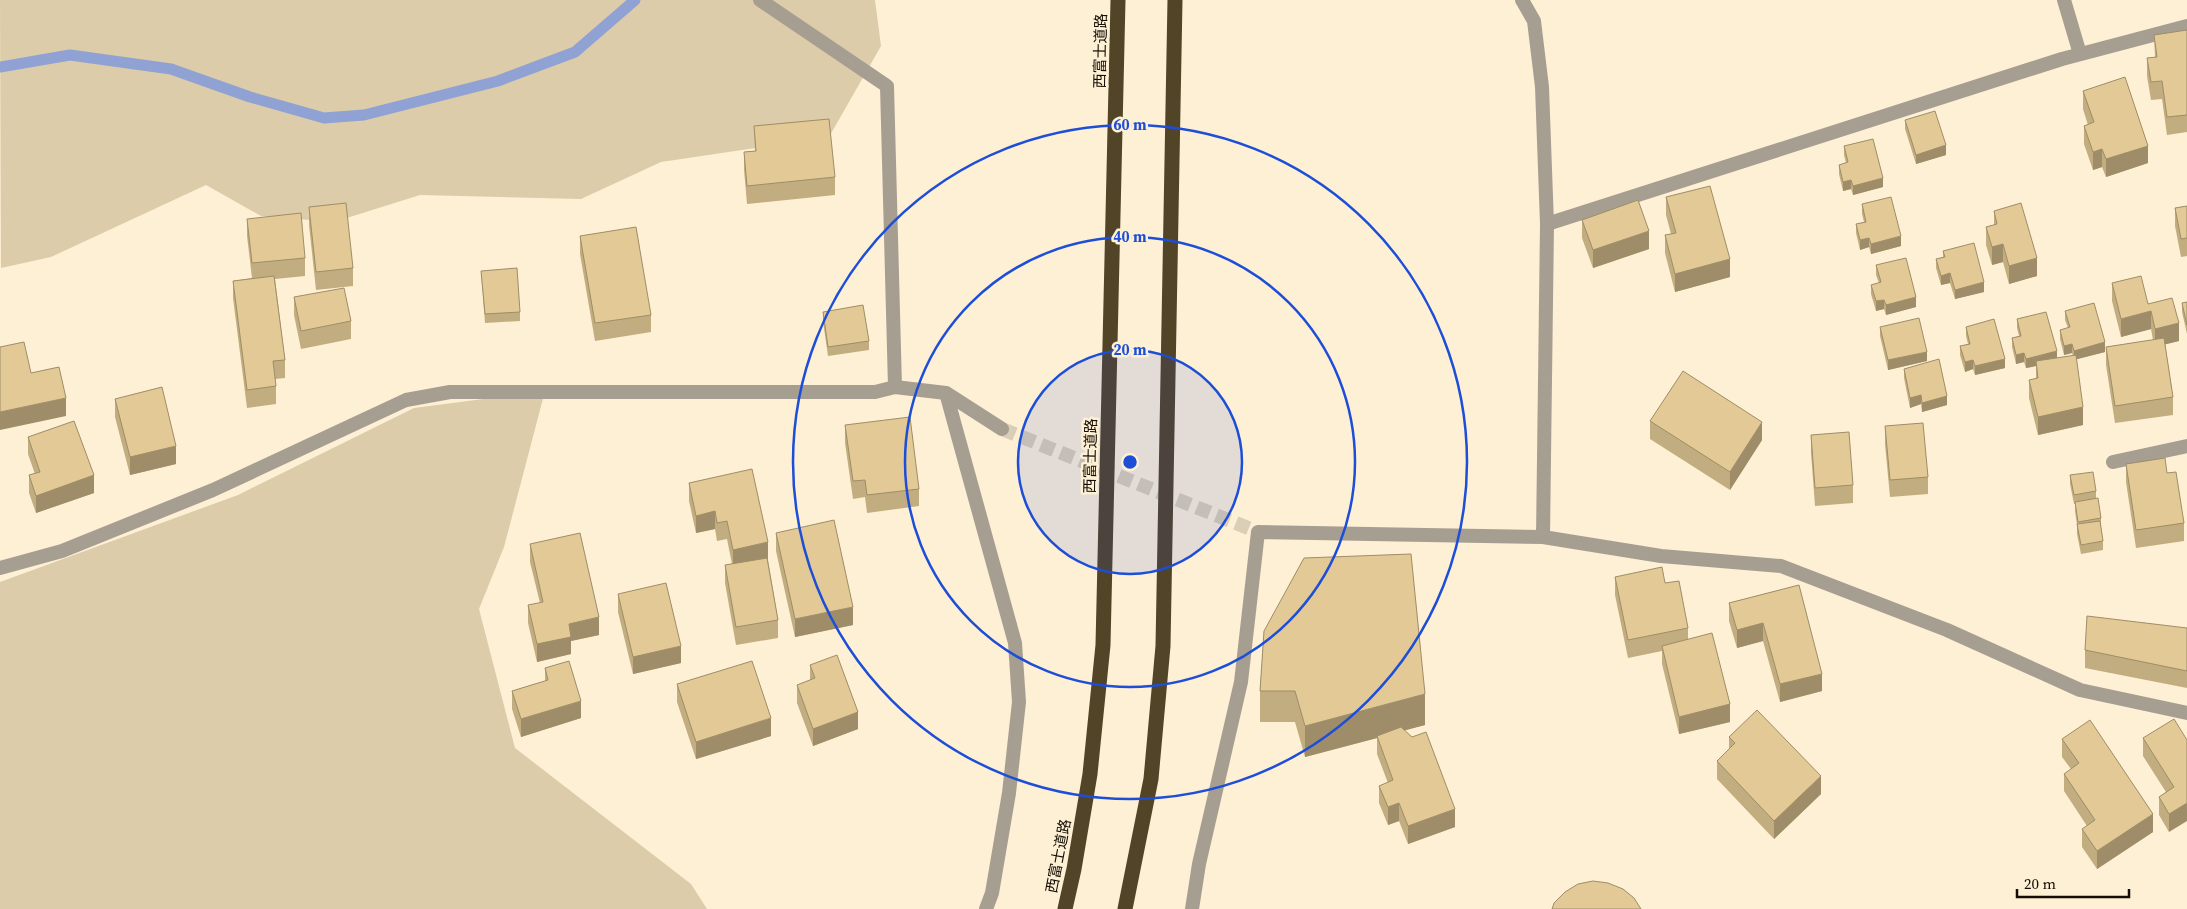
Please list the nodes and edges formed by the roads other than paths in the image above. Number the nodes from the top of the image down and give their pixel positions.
1 (760, 0) edge
2 (1118, 0) edge
3 (1175, 0) edge
4 (1522, 0) edge
5 (2064, 0) edge
6 (2187, 26) edge
7 (2080, 54) junction
8 (1548, 224) junction
9 (895, 387) junction
10 (946, 393) junction
11 (1002, 429) tunnel mouth
12 (2187, 446) edge
13 (2113, 462) dead end
14 (1543, 536) junction
15 (0, 568) edge
16 (2187, 713) edge
17 (986, 909) edge
18 (1065, 909) edge
19 (1125, 909) edge
20 (1192, 909) edge

1 - 9 street
2 - 18 highway, 西富士道路
3 - 19 highway
4 - 8 street
5 - 7 street
6 - 7 street
7 - 8 street
8 - 14 street
9 - 10 street
9 - 15 street
10 - 11 street
10 - 17 street
12 - 13 street
14 - 16 street
14 - 20 street

